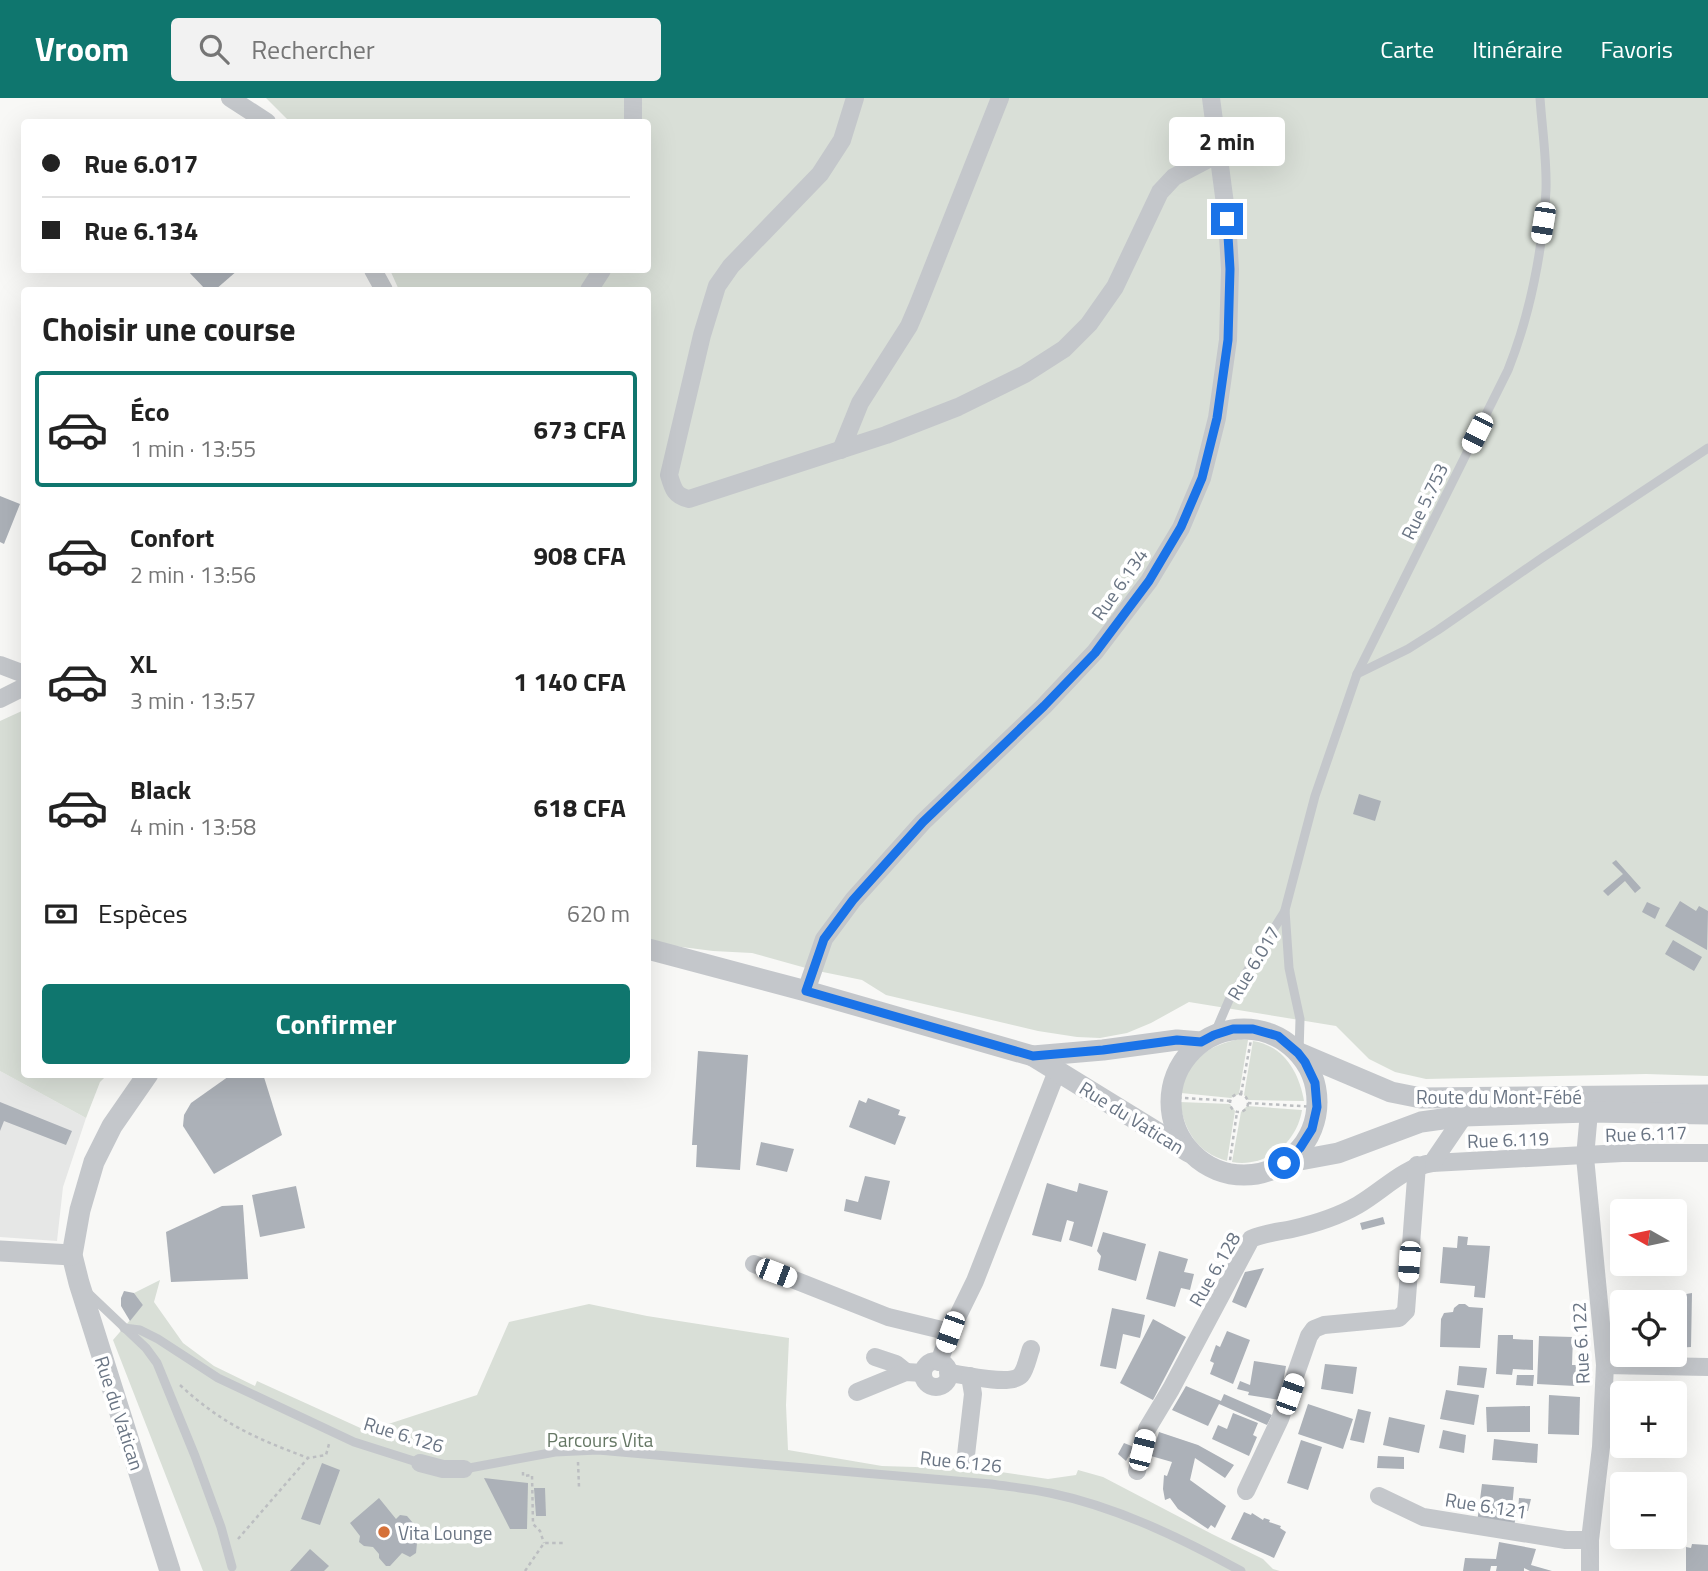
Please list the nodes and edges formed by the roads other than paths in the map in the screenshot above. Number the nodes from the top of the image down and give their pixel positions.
1 (230, 98) edge
2 (632, 98) edge
3 (855, 98) edge
4 (1000, 98) edge
5 (1211, 98) edge
6 (1540, 98) edge
7 (262, 119) edge
8 (633, 119) edge
9 (1218, 153) junction
10 (1708, 448) edge
11 (841, 450) junction
12 (0, 664) edge
13 (21, 673) edge
14 (1357, 674) junction
15 (21, 688) edge
16 (0, 699) edge
17 (1285, 910) junction
18 (651, 950) edge
19 (806, 991) junction
20 (1207, 1038) junction
21 (1298, 1053) junction
22 (1033, 1056) junction
23 (1057, 1071) junction
24 (145, 1078) edge
25 (1708, 1096) edge
26 (1589, 1112) junction
27 (1708, 1114) edge
28 (1464, 1116) junction
29 (1708, 1153) edge
30 (1195, 1156) junction
31 (1585, 1157) junction
32 (1284, 1163) junction
33 (1424, 1164) junction
34 (0, 1251) edge
35 (72, 1255) junction
36 (754, 1264) dead end
37 (79, 1283) junction
38 (123, 1328) junction
39 (950, 1332) junction
40 (1031, 1349) dead end
41 (875, 1357) dead end
42 (1605, 1365) junction
43 (944, 1367) junction
44 (1708, 1367) edge
45 (915, 1373) junction
46 (971, 1376) junction
47 (857, 1392) dead end
48 (966, 1455) dead end
49 (420, 1463) joint
50 (464, 1469) joint
51 (1137, 1471) dead end
52 (1246, 1491) dead end
53 (1379, 1496) dead end
54 (1590, 1540) junction
55 (232, 1567) dead end
56 (170, 1571) edge
57 (1241, 1571) edge
58 (1590, 1571) edge

1 - 7 street
2 - 8 street
3 - 11 street
4 - 11 street
5 - 9 street, Rue 6.134
6 - 14 lane, Rue 5.753
9 - 11 street
9 - 19 street, Rue 6.134
10 - 14 lane
12 - 13 street
14 - 17 lane, Rue 5.753
15 - 16 street
17 - 20 lane, Rue 6.017
17 - 21 lane, Rue 6.017
18 - 19 street
19 - 22 street
20 - 21 street, Rue 6.017
20 - 22 street
20 - 30 street, Rue 6.017
21 - 25 street, Route du Mont-Fébé
21 - 32 street, Rue 6.017
22 - 23 street, Rue du Vatican
23 - 30 street, Rue du Vatican
23 - 39 street
24 - 35 street
26 - 27 street, Route du Mont-Fébé
26 - 28 street, Route du Mont-Fébé
26 - 31 street, Rue 6.122
28 - 32 street, Route du Mont-Fébé
28 - 33 street, Rue 6.128
29 - 31 street, Rue 6.117
30 - 32 street, Rue 6.017
31 - 33 street, Rue 6.119
31 - 42 street, Rue 6.122
33 - 51 street, Rue 6.128
33 - 52 street
34 - 35 street
35 - 37 street, Rue du Vatican
36 - 39 street
37 - 38 lane
37 - 56 street, Rue du Vatican
38 - 49 lane, Rue 6.126
38 - 55 lane
39 - 43 street
40 - 46 street
41 - 45 street
42 - 44 street
42 - 54 street, Rue 6.122
43 - 45 street
43 - 46 street
45 - 47 street
46 - 48 street
49 - 50 street, Rue 6.126
50 - 57 lane, Rue 6.126
53 - 54 street, Rue 6.121
54 - 58 street, Rue 6.122

